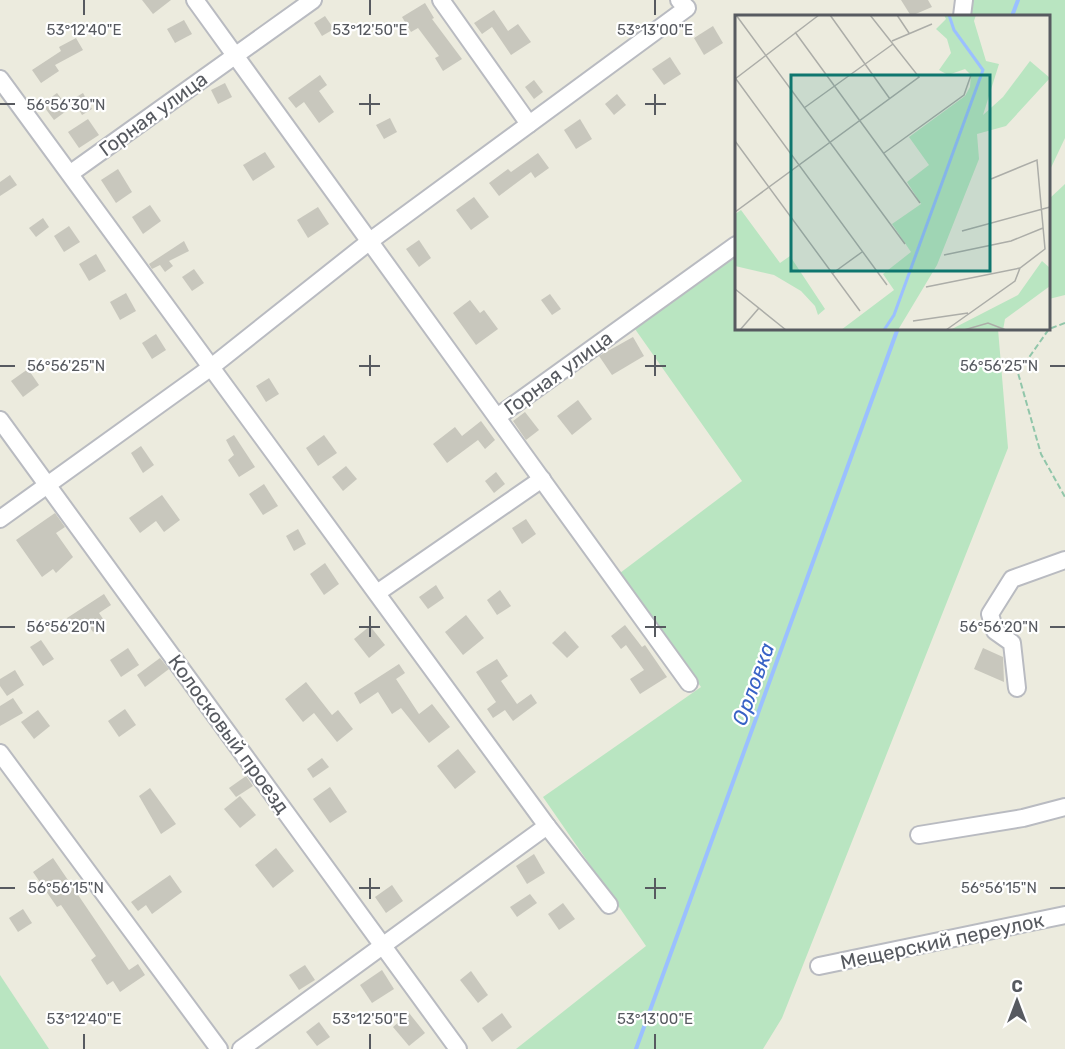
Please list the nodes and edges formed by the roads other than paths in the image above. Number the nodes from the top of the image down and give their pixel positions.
1 (195, 0) edge
2 (313, 0) edge
3 (441, 0) edge
4 (964, 0) edge
5 (689, 3) edge
6 (962, 15) edge
7 (236, 55) junction
8 (0, 79) edge
9 (529, 124) junction
10 (71, 173) junction
11 (370, 241) junction
12 (735, 246) edge
13 (210, 368) junction
14 (497, 417) junction
15 (0, 420) edge
16 (542, 479) junction
17 (48, 484) junction
18 (0, 519) edge
19 (1065, 560) edge
20 (377, 593) junction
21 (689, 683) dead end
22 (1017, 688) dead end
23 (0, 753) edge
24 (1065, 807) edge
25 (547, 826) junction
26 (919, 835) dead end
27 (609, 905) dead end
28 (1065, 915) edge
29 (383, 945) junction
30 (819, 966) dead end
31 (219, 1049) edge
32 (241, 1049) edge
33 (458, 1049) edge

1 - 7 street, Горная улица
2 - 7 street, Горная улица
3 - 9 street
4 - 6 street
5 - 9 street
7 - 10 street, Горная улица
7 - 11 street, Горная улица
8 - 10 street
9 - 11 street
10 - 13 street
11 - 13 street
11 - 14 street, Горная улица
12 - 14 street, Горная улица
13 - 17 street
13 - 20 street
14 - 16 street
15 - 17 street, Колосковый проезд
16 - 20 street
16 - 21 street
17 - 18 street
17 - 29 street, Колосковый проезд
19 - 22 street
20 - 25 street
23 - 31 street
24 - 26 street
25 - 27 street
25 - 29 street
28 - 30 street, Мещерский переулок
29 - 32 street
29 - 33 street, Колосковый проезд

